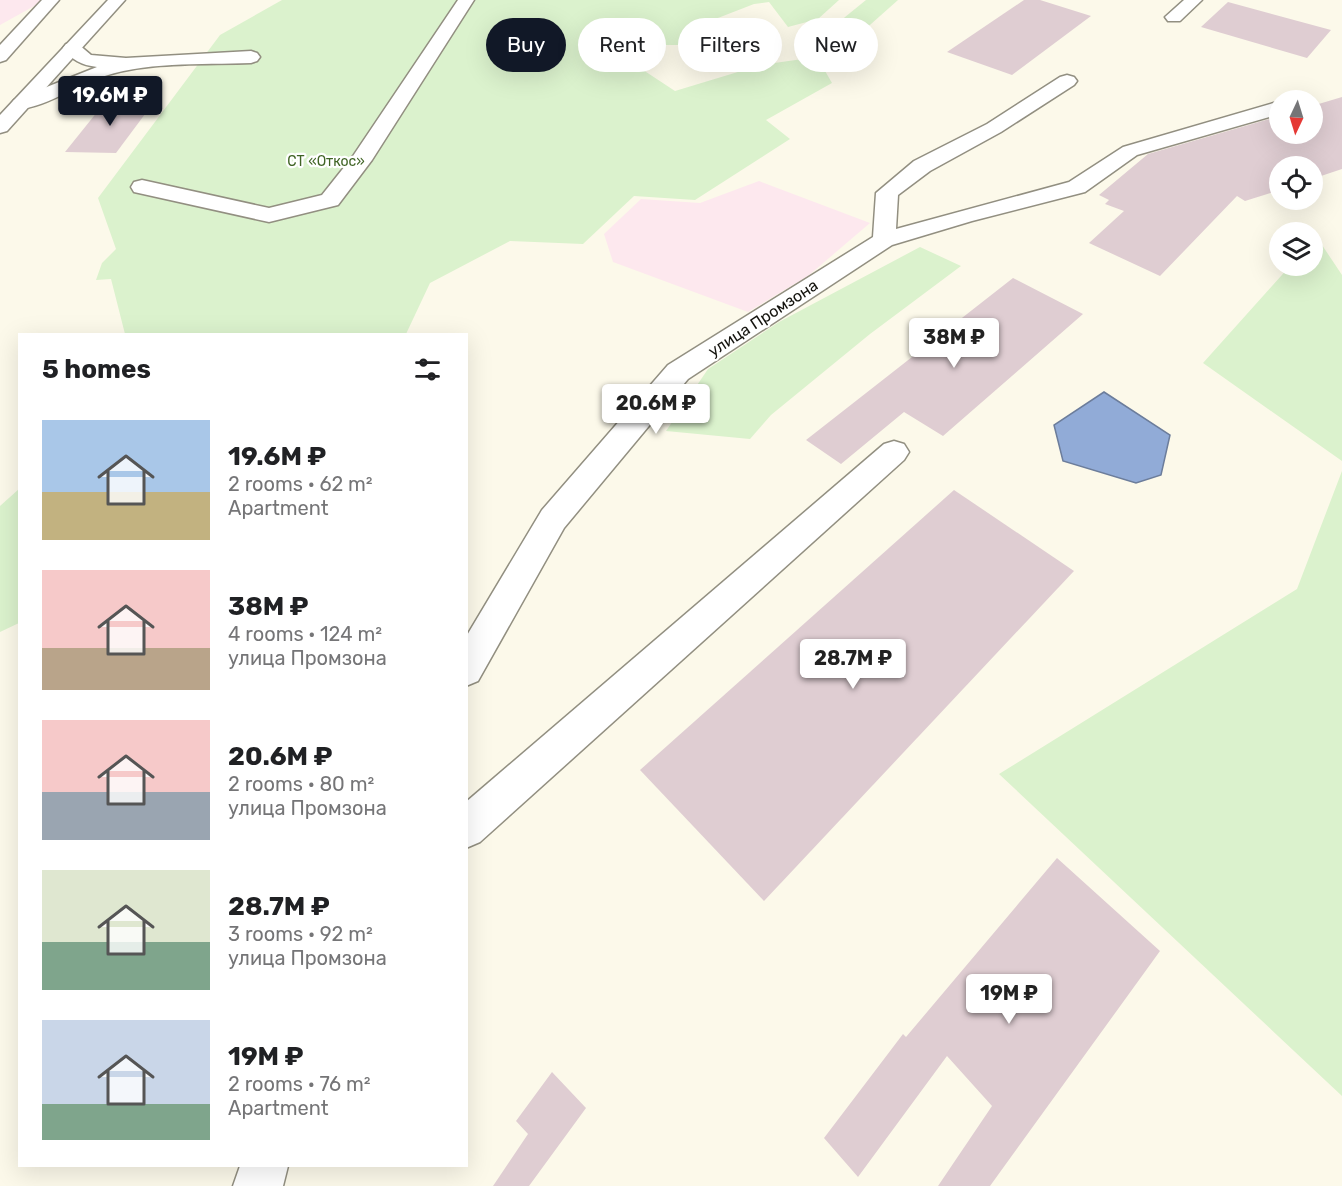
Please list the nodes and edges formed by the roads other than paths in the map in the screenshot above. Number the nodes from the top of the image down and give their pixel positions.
1 (51, 0) edge
2 (117, 0) edge
3 (466, 0) edge
4 (1194, 0) edge
5 (1174, 17) dead end
6 (72, 48) junction
7 (0, 56) edge
8 (251, 57) dead end
9 (126, 64) junction
10 (1067, 81) dead end
11 (21, 104) junction
12 (1269, 110) edge
13 (0, 127) edge
14 (142, 187) dead end
15 (884, 240) junction
16 (894, 452) dead end
17 (468, 667) edge
18 (468, 826) edge
19 (264, 1167) edge
20 (258, 1186) edge

1 - 7 street
2 - 6 street
3 - 14 street
4 - 5 street
6 - 9 street
6 - 11 street
8 - 9 street
9 - 11 street
10 - 15 street
11 - 13 street
12 - 15 street, улица Промзона
15 - 17 street, улица Промзона
16 - 18 street
19 - 20 street

